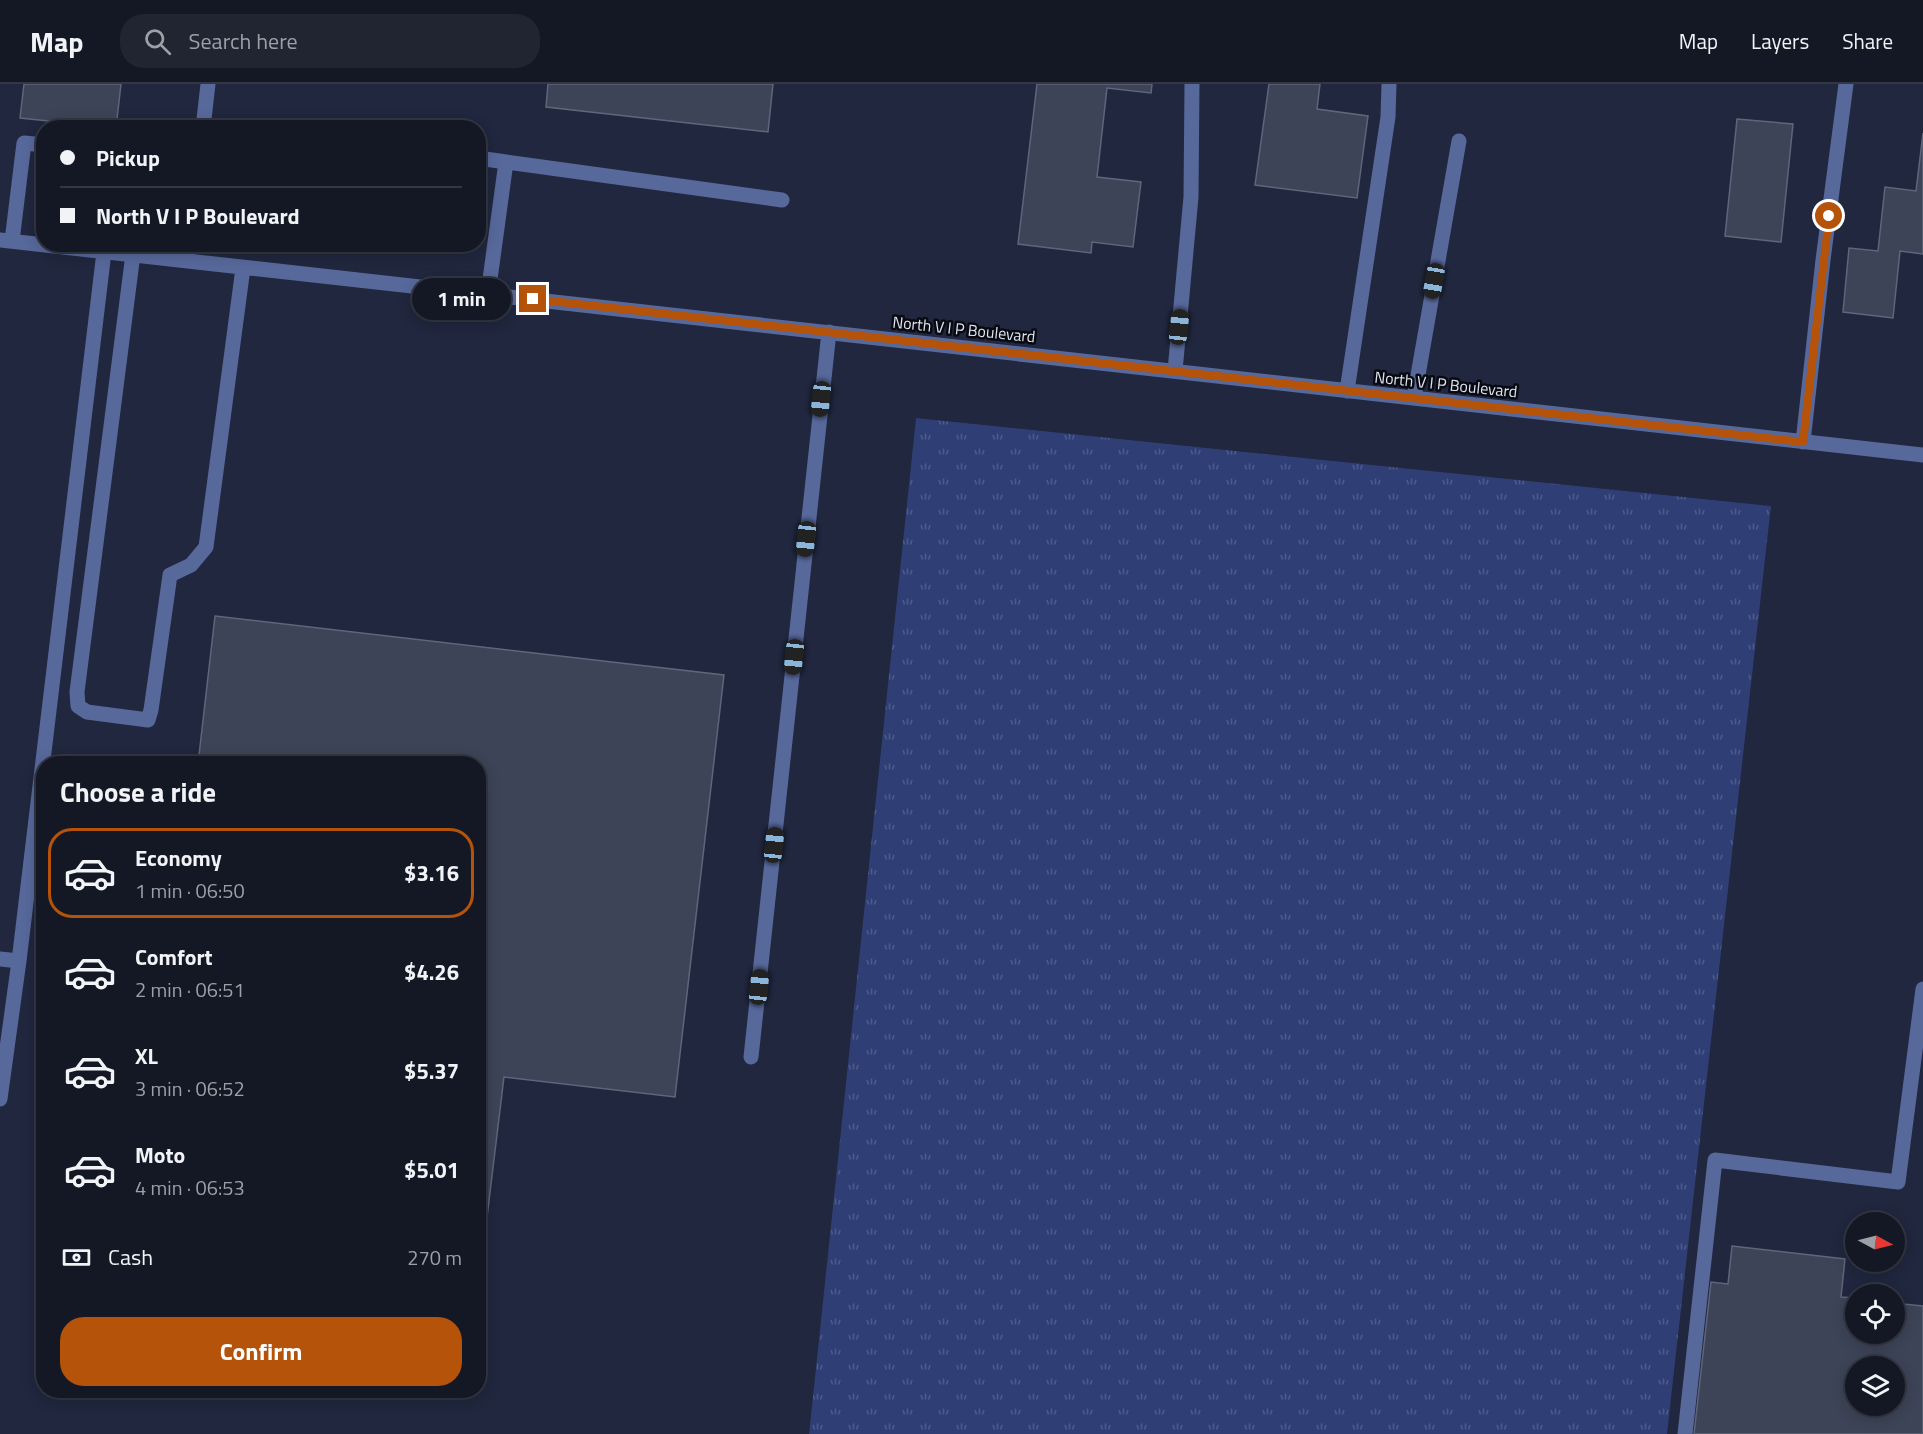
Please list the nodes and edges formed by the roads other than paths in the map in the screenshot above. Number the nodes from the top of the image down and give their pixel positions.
1 (208, 84) edge
2 (1192, 84) edge
3 (1389, 84) edge
4 (1846, 84) edge
5 (204, 120) edge
6 (1459, 141) dead end
7 (36, 144) edge
8 (486, 159) edge
9 (506, 162) junction
10 (782, 200) dead end
11 (6, 241) edge
12 (36, 244) edge
13 (104, 252) joint
14 (188, 252) edge
15 (133, 254) junction
16 (187, 261) junction
17 (243, 268) junction
18 (488, 294) junction
19 (828, 332) junction
20 (1175, 371) junction
21 (1347, 391) junction
22 (1414, 398) junction
23 (1803, 442) junction
24 (1923, 455) edge
25 (44, 756) edge
26 (36, 819) edge
27 (0, 959) edge
28 (19, 961) junction
29 (1923, 989) edge
30 (751, 1057) dead end
31 (0, 1099) edge
32 (1916, 1105) edge
33 (1685, 1434) edge

1 - 5 street
2 - 20 street
3 - 21 street
4 - 23 street
6 - 22 street
7 - 11 street
8 - 9 street
9 - 10 street
9 - 18 street
11 - 12 street, North V I P Boulevard
13 - 15 street, North V I P Boulevard
13 - 25 street
14 - 16 street
15 - 16 street, North V I P Boulevard
15 - 17 street
16 - 17 street, North V I P Boulevard
17 - 18 street, North V I P Boulevard
18 - 19 street, North V I P Boulevard
19 - 20 street, North V I P Boulevard
19 - 30 street
20 - 21 street, North V I P Boulevard
21 - 22 street, North V I P Boulevard
22 - 23 street, North V I P Boulevard
23 - 24 street, North V I P Boulevard
26 - 28 street
27 - 28 street
28 - 31 street
29 - 32 street
32 - 33 street

